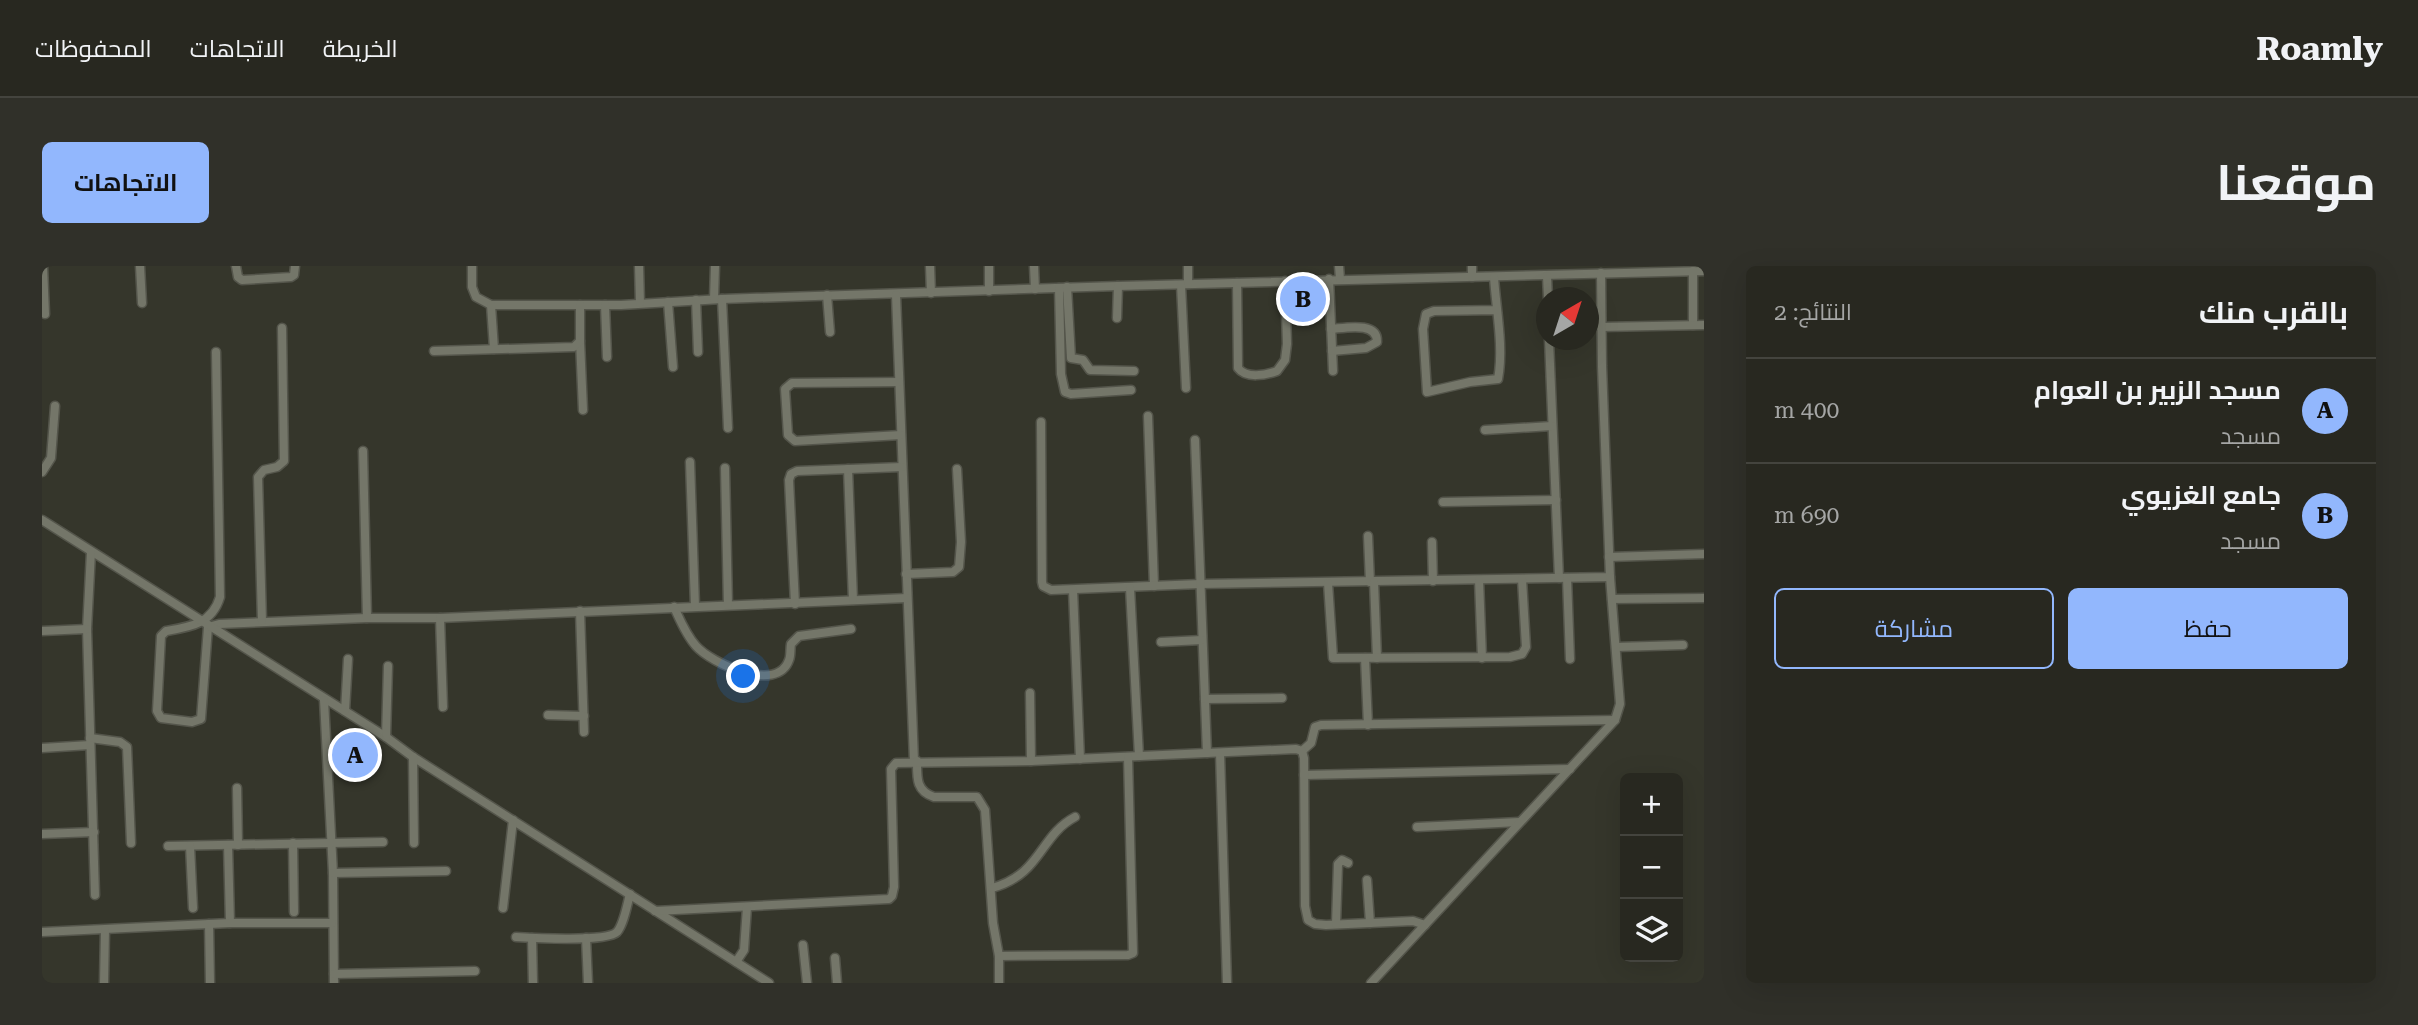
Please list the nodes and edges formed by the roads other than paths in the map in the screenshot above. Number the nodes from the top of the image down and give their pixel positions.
1 (43, 266) edge
2 (140, 266) edge
3 (236, 266) edge
4 (295, 266) edge
5 (471, 266) edge
6 (639, 266) edge
7 (715, 266) edge
8 (930, 266) edge
9 (989, 266) edge
10 (1034, 266) edge
11 (1188, 266) edge
12 (1339, 266) edge
13 (1472, 266) edge
14 (1529, 266) edge
15 (1669, 268) edge
16 (1589, 270) edge
17 (1693, 271) junction
18 (1704, 271) edge
19 (1601, 273) junction
20 (1529, 276) junction
21 (1547, 276) junction
22 (1472, 277) junction
23 (1494, 277) junction
24 (1329, 279) junction
25 (1340, 279) junction
26 (1284, 281) junction
27 (1237, 283) junction
28 (1185, 284) junction
29 (1118, 286) junction
30 (1548, 287) edge
31 (1063, 288) junction
32 (1035, 289) junction
33 (989, 291) junction
34 (43, 293) edge
35 (931, 293) junction
36 (827, 295) junction
37 (896, 295) junction
38 (718, 299) junction
39 (696, 300) junction
40 (668, 302) junction
41 (142, 303) dead end
42 (640, 303) junction
43 (491, 305) junction
44 (580, 305) junction
45 (605, 305) junction
46 (1497, 310) junction
47 (45, 314) dead end
48 (1117, 318) dead end
49 (1693, 325) junction
50 (1704, 325) edge
51 (1601, 327) junction
52 (282, 328) dead end
53 (1331, 329) junction
54 (830, 332) dead end
55 (580, 341) junction
56 (494, 349) junction
57 (1549, 350) edge
58 (434, 351) dead end
59 (1332, 351) junction
60 (216, 352) dead end
61 (698, 352) dead end
62 (607, 357) dead end
63 (673, 367) dead end
64 (1134, 371) dead end
65 (1333, 371) dead end
66 (899, 382) junction
67 (1185, 388) dead end
68 (1131, 390) dead end
69 (55, 406) dead end
70 (583, 410) dead end
71 (1148, 416) dead end
72 (1041, 422) dead end
73 (1552, 426) junction
74 (728, 428) dead end
75 (1485, 430) dead end
76 (901, 435) junction
77 (1195, 440) dead end
78 (363, 451) dead end
79 (690, 462) dead end
80 (902, 467) junction
81 (725, 468) dead end
82 (848, 469) junction
83 (957, 469) dead end
84 (42, 472) edge
85 (1556, 500) junction
86 (1443, 502) dead end
87 (42, 520) edge
88 (1368, 536) dead end
89 (1432, 542) dead end
90 (91, 552) junction
91 (1704, 554) edge
92 (1609, 556) junction
93 (906, 574) junction
94 (1610, 577) junction
95 (1563, 578) junction
96 (1522, 579) junction
97 (1433, 580) junction
98 (1479, 580) junction
99 (1372, 582) junction
100 (1328, 583) junction
101 (1200, 584) junction
102 (1154, 586) junction
103 (1130, 588) junction
104 (1073, 590) junction
105 (907, 598) junction
106 (1704, 598) edge
107 (1612, 599) junction
108 (853, 600) junction
109 (795, 604) junction
110 (728, 605) junction
111 (695, 606) junction
112 (674, 607) junction
113 (580, 611) junction
114 (367, 618) junction
115 (440, 618) junction
116 (262, 621) junction
117 (205, 625) junction
118 (87, 629) junction
119 (852, 629) dead end
120 (42, 631) edge
121 (1202, 640) junction
122 (1161, 642) dead end
123 (1682, 645) dead end
124 (1616, 647) junction
125 (1365, 658) junction
126 (1377, 658) junction
127 (1482, 658) junction
128 (348, 659) dead end
129 (1570, 659) dead end
130 (387, 666) dead end
131 (1030, 693) dead end
132 (1282, 698) dead end
133 (324, 699) junction
134 (1205, 699) junction
135 (443, 707) dead end
136 (345, 711) junction
137 (548, 715) dead end
138 (584, 716) junction
139 (1615, 720) junction
140 (1368, 724) junction
141 (584, 732) dead end
142 (386, 737) junction
143 (90, 742) junction
144 (42, 748) edge
145 (1302, 751) junction
146 (1207, 753) junction
147 (1220, 753) junction
148 (1139, 756) junction
149 (413, 757) junction
150 (1128, 757) junction
151 (1080, 759) junction
152 (916, 761) junction
153 (1031, 761) junction
154 (1570, 769) junction
155 (1304, 775) junction
156 (237, 788) dead end
157 (1075, 817) dead end
158 (513, 820) junction
159 (1519, 822) junction
160 (1417, 827) dead end
161 (94, 832) junction
162 (42, 834) edge
163 (331, 842) junction
164 (383, 842) dead end
165 (131, 843) dead end
166 (293, 843) junction
167 (414, 843) dead end
168 (228, 845) junction
169 (238, 845) junction
170 (168, 846) dead end
171 (190, 846) junction
172 (1348, 863) dead end
173 (446, 871) dead end
174 (333, 873) junction
175 (1367, 880) dead end
176 (992, 888) junction
177 (630, 894) junction
178 (95, 895) dead end
179 (747, 907) junction
180 (193, 908) dead end
181 (503, 908) dead end
182 (655, 911) junction
183 (294, 912) dead end
184 (230, 923) junction
185 (332, 923) junction
186 (1370, 923) junction
187 (209, 924) junction
188 (1336, 924) junction
189 (1425, 925) junction
190 (105, 930) junction
191 (42, 932) edge
192 (516, 937) dead end
193 (532, 938) junction
194 (586, 938) junction
195 (803, 945) dead end
196 (999, 956) junction
197 (835, 958) dead end
198 (736, 962) junction
199 (475, 971) dead end
200 (334, 979) edge
201 (104, 983) edge
202 (210, 983) edge
203 (533, 983) edge
204 (588, 983) edge
205 (769, 983) edge
206 (807, 983) edge
207 (837, 983) edge
208 (999, 983) edge
209 (1227, 983) edge
210 (1371, 983) edge

1 - 34 street
2 - 41 street
3 - 4 street
5 - 43 street
6 - 42 street
7 - 38 street
8 - 35 street
9 - 33 street
10 - 32 street
11 - 28 street
12 - 25 street
13 - 22 street
14 - 20 street
15 - 17 street
15 - 19 street
16 - 19 street
16 - 21 street
17 - 18 street
17 - 49 street
19 - 51 street
20 - 21 street
20 - 23 street
21 - 30 street
22 - 23 street
22 - 25 street
23 - 46 street
24 - 25 street
24 - 26 street
24 - 53 street
26 - 27 street
26 - 27 street
27 - 28 street
28 - 29 street
28 - 67 street
29 - 31 street
29 - 48 street
31 - 32 street
31 - 64 street
31 - 68 street
32 - 33 street
33 - 35 street
34 - 47 street
35 - 37 street
36 - 37 street
36 - 38 street
36 - 54 street
37 - 66 street
38 - 39 street
38 - 74 street
39 - 40 street
39 - 61 street
40 - 42 street
40 - 63 street
42 - 45 street
43 - 44 street
43 - 56 street
44 - 45 street
44 - 55 street
45 - 62 street
46 - 46 street
49 - 50 street
49 - 51 street
51 - 92 street
52 - 116 street
53 - 59 street
53 - 59 street
55 - 56 street
55 - 70 street
56 - 58 street
57 - 73 street
59 - 65 street
60 - 117 street
66 - 76 street
66 - 76 street
69 - 84 street
71 - 102 street
72 - 104 street
73 - 75 street
73 - 85 street
76 - 80 street
77 - 101 street
78 - 114 street
79 - 111 street
80 - 82 street
80 - 93 street
81 - 110 street
82 - 108 street
82 - 109 street
83 - 93 street
85 - 86 street
85 - 95 street
87 - 90 street
88 - 99 street
89 - 97 street
90 - 117 street
90 - 118 street
91 - 92 street
92 - 94 street
93 - 105 street
94 - 95 street
94 - 107 street
95 - 96 street
95 - 129 street
96 - 98 street
96 - 127 street
97 - 98 street
97 - 99 street
98 - 127 street
99 - 100 street
99 - 126 street
100 - 101 street
100 - 125 street
101 - 102 street
101 - 121 street
102 - 103 street
103 - 104 street
103 - 148 street
104 - 151 street
105 - 108 street
105 - 152 street
106 - 107 street
107 - 124 street
108 - 109 street
109 - 110 street
110 - 111 street
111 - 112 street
112 - 113 street
112 - 119 street
113 - 115 street
113 - 138 street
114 - 115 street
114 - 116 street
115 - 135 street
116 - 117 street
117 - 117 street
117 - 133 street
118 - 120 street
118 - 143 street
121 - 122 street
121 - 134 street
123 - 124 street
124 - 139 street
125 - 126 street
125 - 140 street
126 - 127 street
128 - 136 street
130 - 142 street
131 - 153 street
132 - 134 street
133 - 136 street
133 - 163 street
134 - 146 street
136 - 142 street
137 - 138 street
138 - 141 street
139 - 140 street
139 - 154 street
140 - 145 street
142 - 149 street
143 - 144 street
143 - 161 street
143 - 165 street
145 - 147 street
145 - 155 street
146 - 147 street
146 - 148 street
147 - 209 street
148 - 150 street
149 - 158 street
149 - 167 street
150 - 151 street
150 - 196 street
151 - 153 street
152 - 153 street
152 - 176 street
152 - 179 street
154 - 155 street
154 - 159 street
155 - 188 street
156 - 169 street
157 - 176 street
158 - 177 street
158 - 181 street
159 - 160 street
159 - 189 street
161 - 162 street
161 - 178 street
163 - 164 street
163 - 166 street
163 - 174 street
166 - 169 street
166 - 183 street
168 - 169 street
168 - 171 street
168 - 184 street
170 - 171 street
171 - 180 street
172 - 188 street
173 - 174 street
174 - 185 street
175 - 186 street
176 - 196 street
177 - 182 street
177 - 194 street
179 - 182 street
179 - 198 street
182 - 198 street
184 - 185 street
184 - 187 street
185 - 200 street
186 - 188 street
186 - 189 street
187 - 190 street
187 - 202 street
189 - 210 street
190 - 191 street
190 - 201 street
192 - 193 street
193 - 194 street
193 - 203 street
194 - 204 street
195 - 206 street
196 - 208 street
197 - 207 street
198 - 205 street
199 - 200 street

